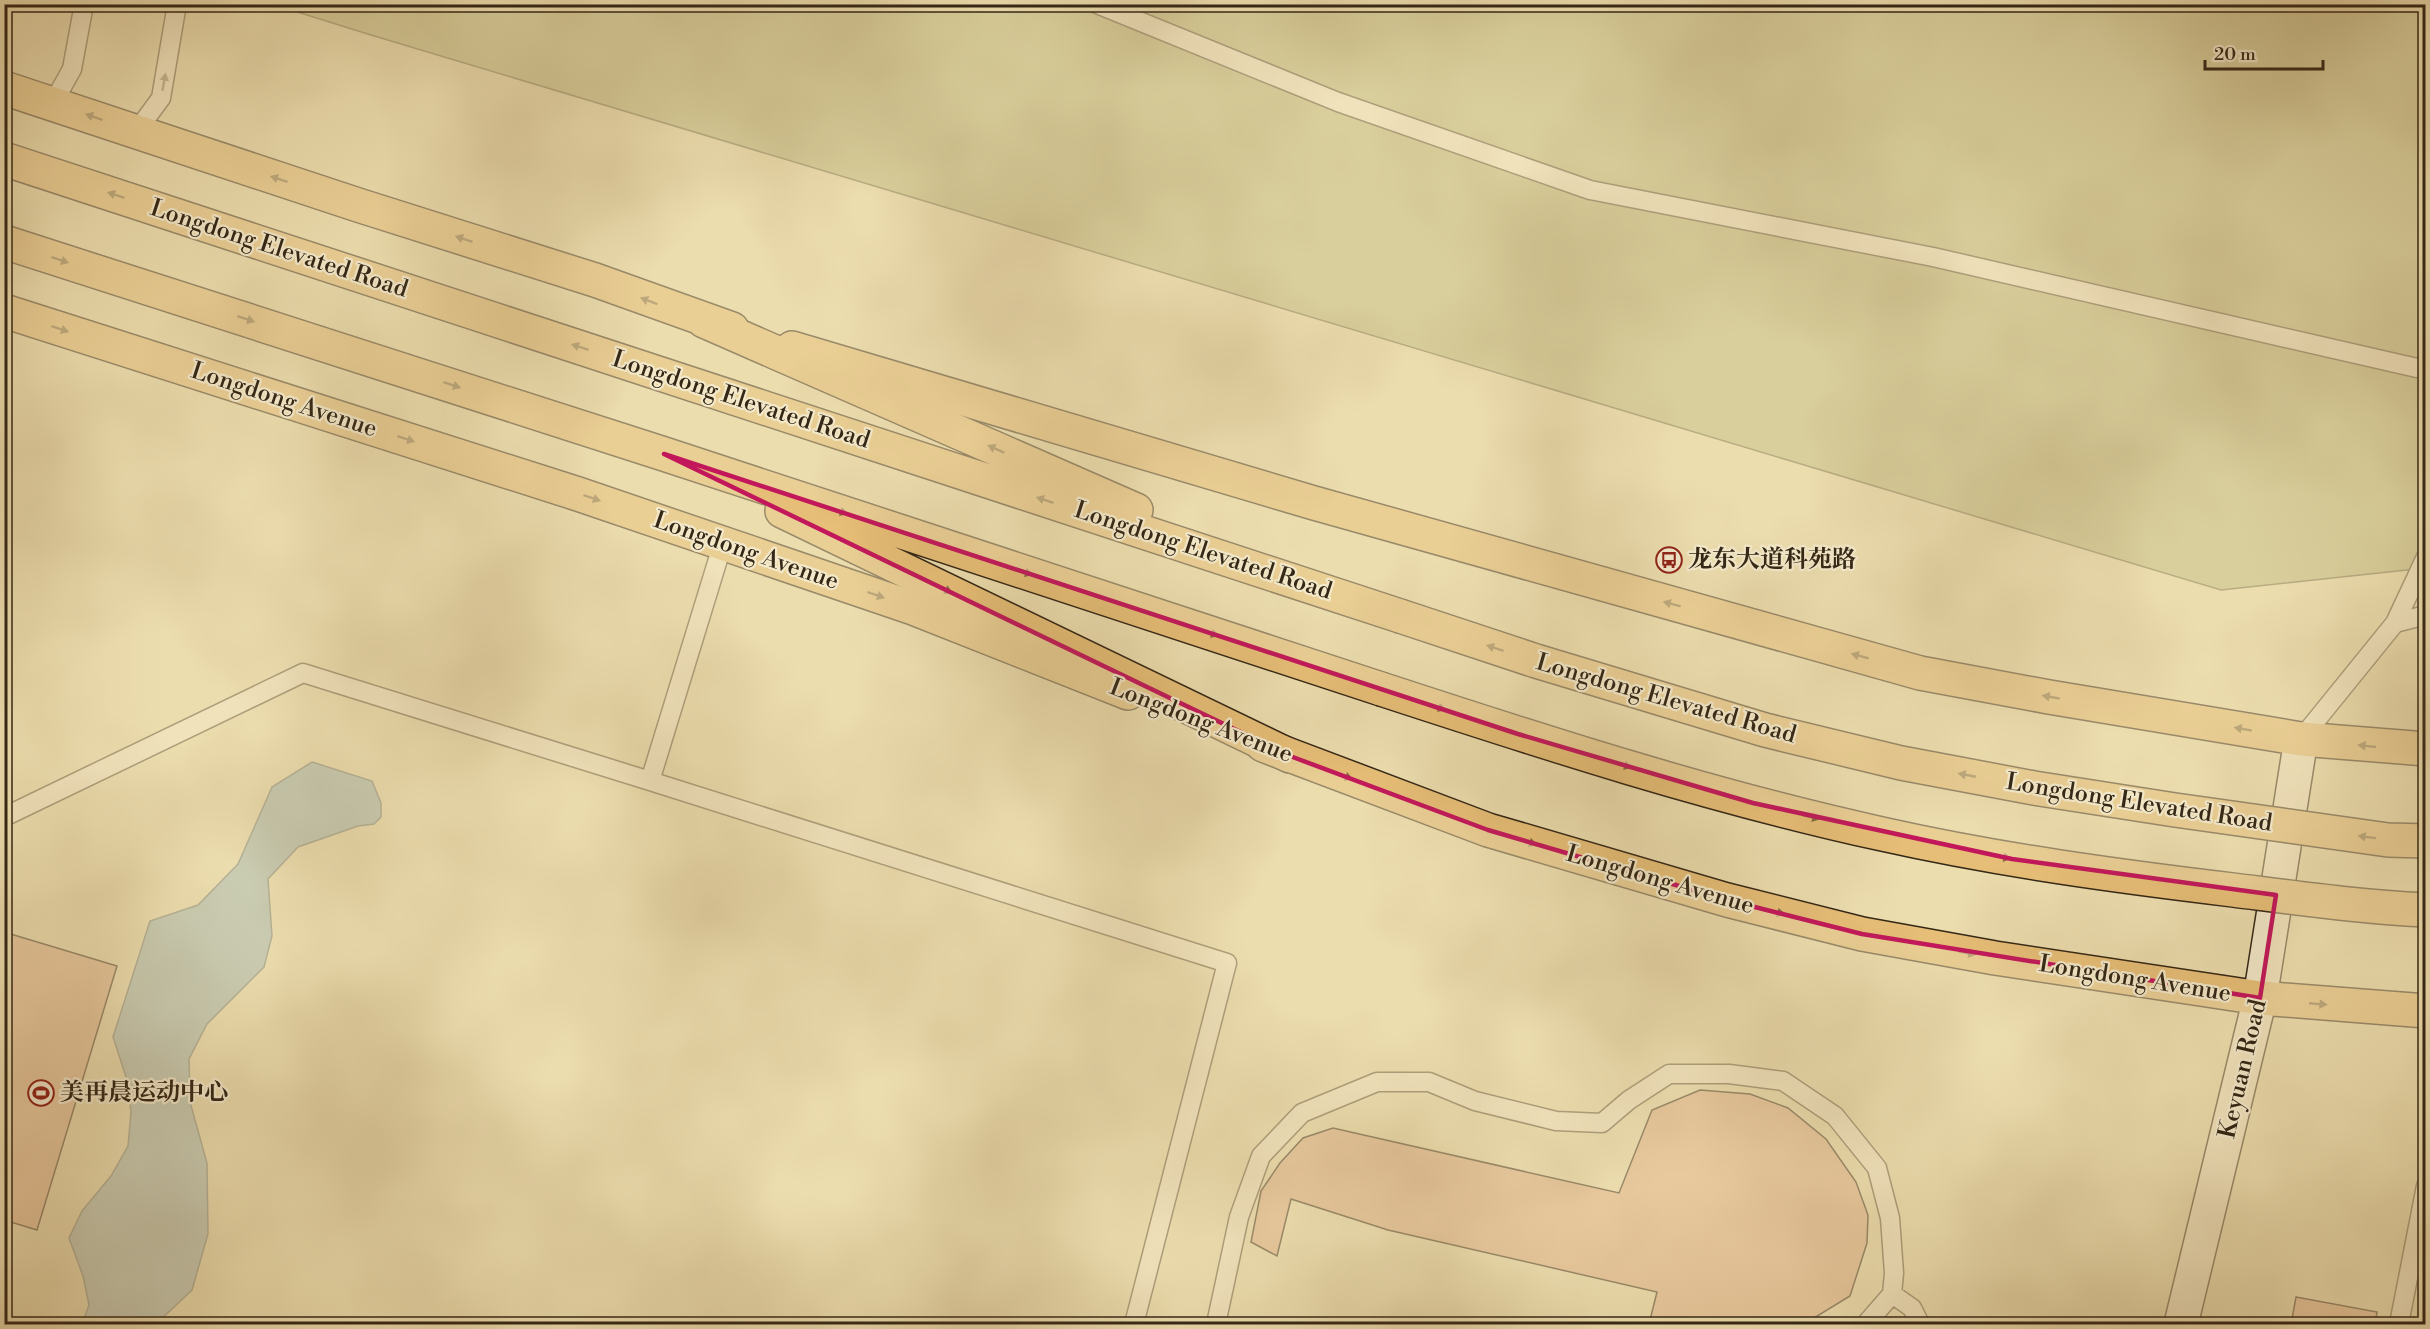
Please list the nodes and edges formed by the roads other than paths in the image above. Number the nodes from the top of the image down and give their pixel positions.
1 (84, 4) edge
2 (177, 4) edge
3 (1097, 4) edge
4 (4, 88) edge
5 (53, 104) junction
6 (136, 132) junction
7 (4, 159) edge
8 (4, 242) edge
9 (4, 311) edge
10 (704, 321) junction
11 (2426, 367) edge
12 (664, 454) junction
13 (723, 543) junction
14 (2426, 557) edge
15 (1320, 590) junction
16 (2426, 615) edge
17 (2395, 623) junction
18 (2301, 739) junction
19 (2426, 749) edge
20 (1290, 756) junction
21 (650, 781) junction
22 (4, 817) edge
23 (2426, 842) edge
24 (2426, 910) edge
25 (2260, 998) junction
26 (2426, 1011) edge
27 (2426, 1186) edge
28 (1892, 1294) junction
29 (1134, 1324) edge
30 (1216, 1324) edge
31 (1866, 1324) edge
32 (1920, 1324) edge
33 (2181, 1324) edge
34 (2399, 1324) edge

1 - 5 lane
6 -> 2 lane
3 - 11 lane
4 - 5 main road
6 -> 5 main road
10 -> 6 main road
15 -> 7 main road, Longdong Elevated Road
8 -> 12 main road
9 -> 13 main road, Longdong Avenue
15 -> 10 main road
18 -> 10 main road
12 -> 20 main road
12 -> 24 main road, bridge
13 -> 20 main road, Longdong Avenue
13 - 21 lane
14 - 17 lane
23 -> 15 main road, Longdong Elevated Road, bridge
16 - 17 lane
17 - 18 lane
19 -> 18 main road
18 - 25 street, Keyuan Road
20 -> 25 main road, Longdong Avenue
21 - 22 lane
21 - 29 lane
25 -> 26 main road, Longdong Avenue
25 - 33 street, Keyuan Road
27 - 34 lane
28 - 30 lane
28 - 31 lane
28 - 32 lane

